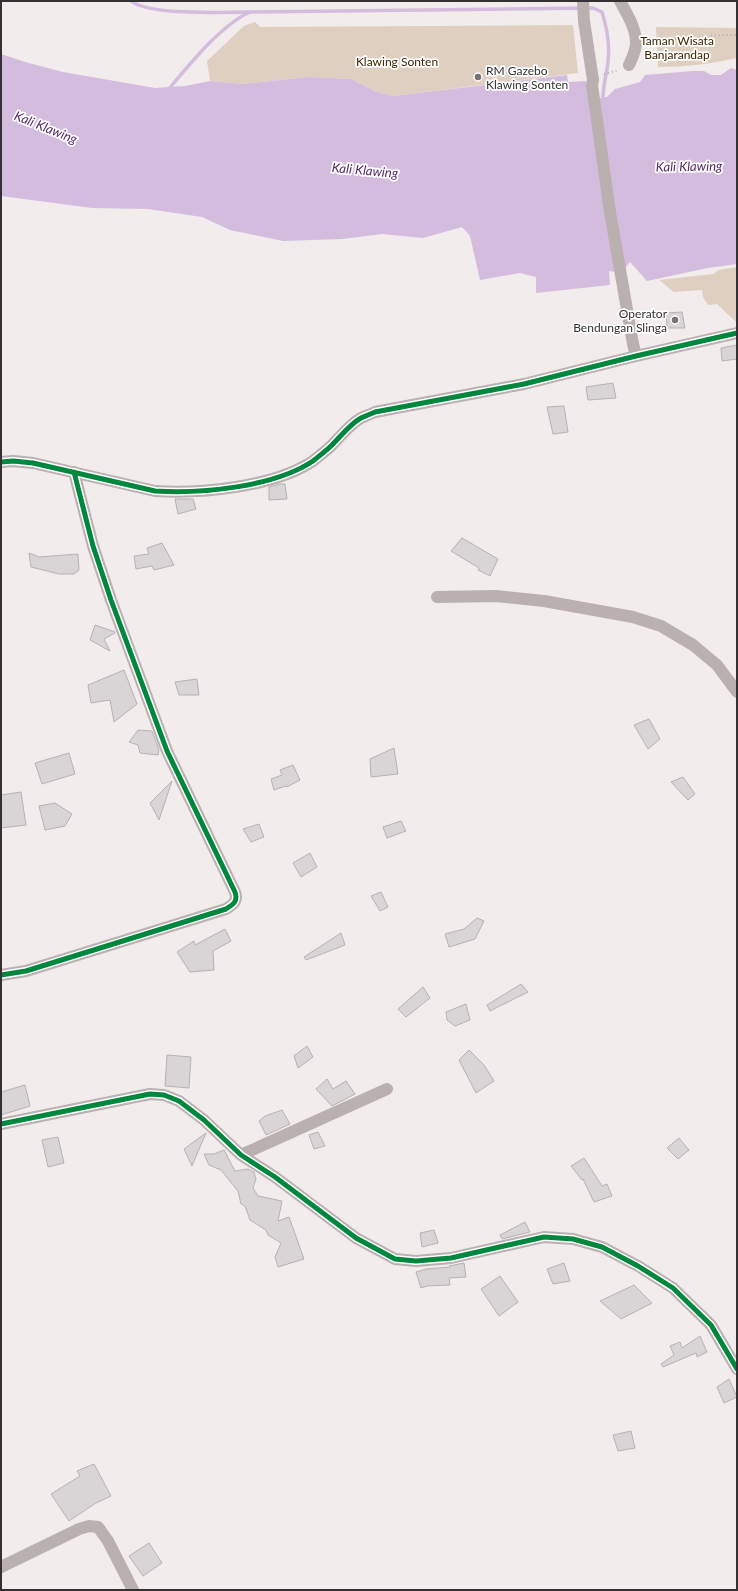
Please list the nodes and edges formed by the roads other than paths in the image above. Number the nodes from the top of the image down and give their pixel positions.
1 (583, 1) edge
2 (620, 1) edge
3 (629, 65) road end
4 (737, 332) edge
5 (634, 350) junction
6 (1, 462) edge
7 (74, 472) junction
8 (437, 597) dead end
9 (737, 692) edge
10 (1, 975) edge
11 (387, 1089) dead end
12 (1, 1124) edge
13 (241, 1155) junction
14 (737, 1369) edge
15 (1, 1567) edge
16 (133, 1590) edge

1 - 5 street
2 - 3 street
4 - 5 street
5 - 7 street
6 - 7 street
7 - 10 street
8 - 9 street
11 - 13 street
12 - 13 street
13 - 14 street
15 - 16 street

